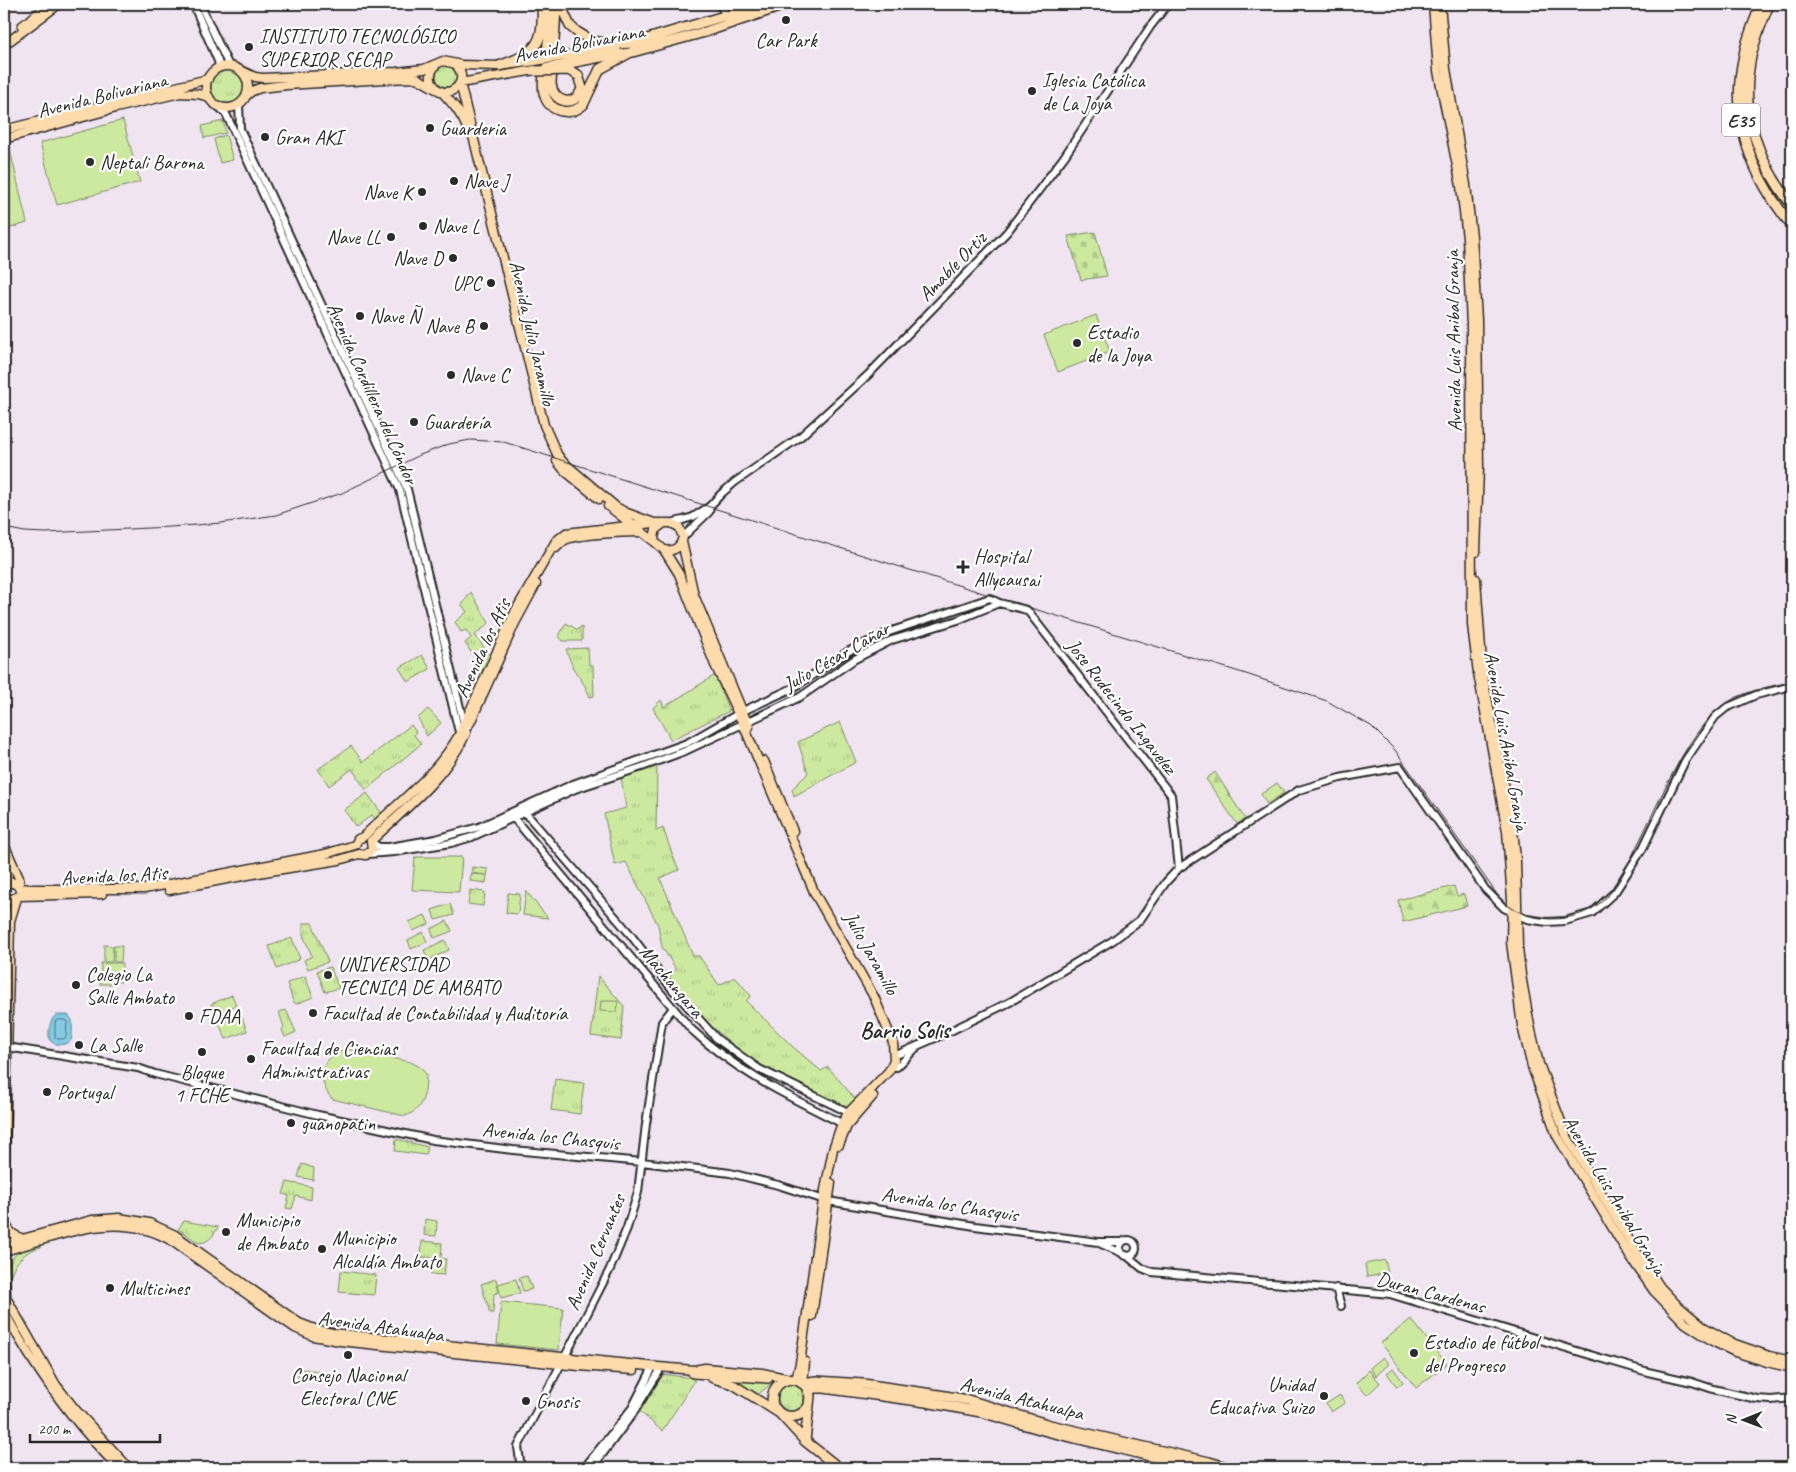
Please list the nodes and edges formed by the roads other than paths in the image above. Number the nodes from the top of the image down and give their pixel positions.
1 (50, 4) edge
2 (59, 4) edge
3 (192, 4) edge
4 (200, 4) edge
5 (542, 4) edge
6 (549, 4) edge
7 (556, 4) edge
8 (560, 4) edge
9 (719, 4) edge
10 (764, 4) edge
11 (788, 4) edge
12 (1168, 4) edge
13 (1433, 4) edge
14 (1440, 4) edge
15 (1761, 4) edge
16 (1769, 4) edge
17 (727, 16) junction
18 (4, 40) edge
19 (634, 43) junction
20 (4, 45) edge
21 (629, 53) junction
22 (597, 54) junction
23 (455, 64) junction
24 (229, 66) junction
25 (435, 66) junction
26 (499, 66) junction
27 (219, 67) junction
28 (238, 69) junction
29 (533, 71) junction
30 (208, 79) junction
31 (460, 83) junction
32 (439, 90) junction
33 (246, 96) junction
34 (209, 97) junction
35 (239, 104) junction
36 (218, 106) junction
37 (4, 130) edge
38 (4, 139) edge
39 (1792, 205) edge
40 (1792, 226) edge
41 (710, 506) junction
42 (654, 523) junction
43 (667, 523) junction
44 (630, 524) junction
45 (640, 532) junction
46 (682, 539) junction
47 (655, 542) junction
48 (664, 550) junction
49 (990, 598) joint
50 (999, 603) junction
51 (1792, 686) edge
52 (741, 713) junction
53 (745, 723) junction
54 (466, 726) junction
55 (461, 737) junction
56 (523, 810) junction
57 (512, 815) junction
58 (368, 840) junction
59 (4, 844) edge
60 (355, 845) junction
61 (359, 854) junction
62 (368, 854) junction
63 (4, 859) edge
64 (1179, 868) junction
65 (4, 886) edge
66 (18, 892) junction
67 (4, 897) edge
68 (1514, 914) junction
69 (673, 1008) junction
70 (918, 1046) junction
71 (6, 1047) edge
72 (897, 1054) junction
73 (895, 1067) junction
74 (852, 1114) junction
75 (844, 1125) junction
76 (642, 1162) junction
77 (4, 1193) edge
78 (826, 1201) junction
79 (4, 1222) edge
80 (22, 1242) junction
81 (1098, 1242) junction
82 (1122, 1242) junction
83 (1136, 1247) junction
84 (4, 1248) edge
85 (1124, 1254) junction
86 (4, 1264) edge
87 (1145, 1269) junction
88 (1336, 1288) junction
89 (5, 1295) edge
90 (1341, 1306) dead end
91 (4, 1310) edge
92 (564, 1361) junction
93 (1792, 1361) edge
94 (1792, 1368) edge
95 (655, 1371) junction
96 (693, 1371) junction
97 (768, 1377) dead end
98 (800, 1383) junction
99 (853, 1387) dead end
100 (1792, 1398) edge
101 (954, 1403) junction
102 (808, 1407) junction
103 (778, 1413) junction
104 (805, 1442) junction
105 (118, 1468) edge
106 (129, 1468) edge
107 (521, 1468) edge
108 (584, 1468) edge
109 (592, 1468) edge
110 (839, 1468) edge
111 (1199, 1468) edge
112 (1230, 1468) edge

1 - 18 main road
2 - 20 main road
3 - 27 street
4 - 24 street
5 - 26 highway
6 - 21 highway
7 - 29 highway, bridge
8 - 19 highway
9 - 17 street
10 - 17 highway, Avenida Bolivariana
11 - 21 highway, Avenida Bolivariana
12 - 41 street, Amable Ortiz
13 - 68 main road, Avenida Luis Anibal Granja
14 - 68 main road, Avenida Luis Anibal Granja
15 - 40 highway, E35
16 - 39 highway, E35
17 - 19 highway, Avenida Bolivariana
19 - 22 main road, Avenida Bolivariana
21 - 22 main road, Avenida Bolivariana
22 - 26 main road, Avenida Bolivariana, bridge
22 - 29 main road, Avenida Bolivariana, bridge
23 - 25 main road, Avenida Bolivariana
23 - 26 main road, Avenida Bolivariana
23 - 31 main road
24 - 27 main road, Avenida Bolivariana
24 - 28 main road, Avenida Bolivariana
25 - 28 main road, Avenida Bolivariana
25 - 32 main road
27 - 30 main road
28 - 33 main road
29 - 31 main road, Avenida Bolivariana
30 - 34 main road
30 - 37 main road, Avenida Bolivariana
31 - 32 main road, Avenida Bolivariana
31 - 42 main road, Avenida Julio Jaramillo
32 - 33 main road
32 - 44 main road, Avenida Julio Jaramillo
33 - 35 main road
34 - 36 main road
34 - 38 main road, Avenida Bolivariana
35 - 36 main road
35 - 54 street, Avenida Cordillera del Cóndor
36 - 55 street, Avenida Cordillera del Cóndor
41 - 43 street, Amable Ortiz
41 - 46 street, Amable Ortiz
42 - 43 main road, Avenida Julio Jaramillo
42 - 44 main road, Avenida los Atis
43 - 46 main road, Julio Jaramillo
43 - 47 main road
44 - 45 main road, Avenida Julio Jaramillo
44 - 54 main road, Avenida los Atis
45 - 47 main road, Avenida Julio Jaramillo
45 - 54 main road, Avenida los Atis
46 - 48 main road
46 - 52 main road, Julio Jaramillo
47 - 48 main road, Julio Jaramillo
48 - 52 main road, Julio Jaramillo
49 - 50 street, Jose Rudecindo Ingavelez
49 - 52 street, Julio César Cañar
50 - 53 street, Julio César Cañar
50 - 64 street, Jose Rudecindo Ingavelez
51 - 68 street
52 - 53 main road, Julio Jaramillo
52 - 56 street, Avenida los Atis
53 - 56 street, Avenida los Atis
53 - 72 main road, Julio Jaramillo
54 - 55 main road, Avenida los Atis
55 - 58 main road, Avenida los Atis
56 - 57 street, Avenida los Atis
56 - 74 street, Machangara
57 - 58 street, Avenida los Atis
57 - 62 street, Avenida los Atis
57 - 69 street, Machangara
58 - 60 main road, Avenida los Atis
58 - 62 main road
59 - 66 main road
60 - 61 main road
60 - 66 main road, Avenida los Atis
61 - 62 main road, Avenida los Atis
61 - 66 main road, Avenida los Atis
63 - 65 main road
64 - 68 street
64 - 70 street
65 - 66 main road, Avenida los Atis
66 - 67 main road, Avenida los Atis
66 - 71 main road
68 - 93 main road, Avenida Luis Anibal Granja
68 - 94 main road, Avenida Luis Anibal Granja
69 - 75 street, Machangara
69 - 76 street, Avenida Cervantes
70 - 72 street
70 - 73 street
71 - 76 street, Avenida los Chasquis
71 - 77 main road
72 - 73 main road, Julio Jaramillo
73 - 74 main road, Julio Jaramillo
74 - 75 main road, Julio Jaramillo
75 - 78 main road, Julio Jaramillo
76 - 78 street, Avenida los Chasquis
76 - 92 street, Avenida Cervantes
77 - 79 main road
78 - 81 street, Avenida los Chasquis
78 - 98 main road, Julio Jaramillo
79 - 80 main road
80 - 84 main road, Avenida Atahualpa
80 - 86 main road
80 - 92 main road, Avenida Atahualpa
81 - 82 street, Avenida los Chasquis
81 - 85 street, Avenida los Chasquis
82 - 83 street
82 - 85 street
83 - 85 street
83 - 87 street
85 - 87 street, Avenida los Chasquis
86 - 89 main road
87 - 88 street, Duran Cardenas
88 - 90 street
88 - 100 street, Duran Cardenas
89 - 106 main road
91 - 105 main road
92 - 95 main road, Avenida Atahualpa
92 - 96 main road, Avenida Atahualpa
92 - 107 street, Avenida Cervantes
95 - 96 main road, Avenida Atahualpa
95 - 108 street
95 - 109 street
96 - 97 highway
96 - 98 main road, Avenida Atahualpa
96 - 103 main road, Avenida Atahualpa
98 - 101 highway, Avenida Atahualpa
98 - 102 highway
98 - 103 highway
99 - 101 highway
101 - 111 highway, Avenida Atahualpa
101 - 112 highway, Avenida Atahualpa
102 - 103 highway
102 - 104 highway
103 - 104 highway
104 - 110 highway

